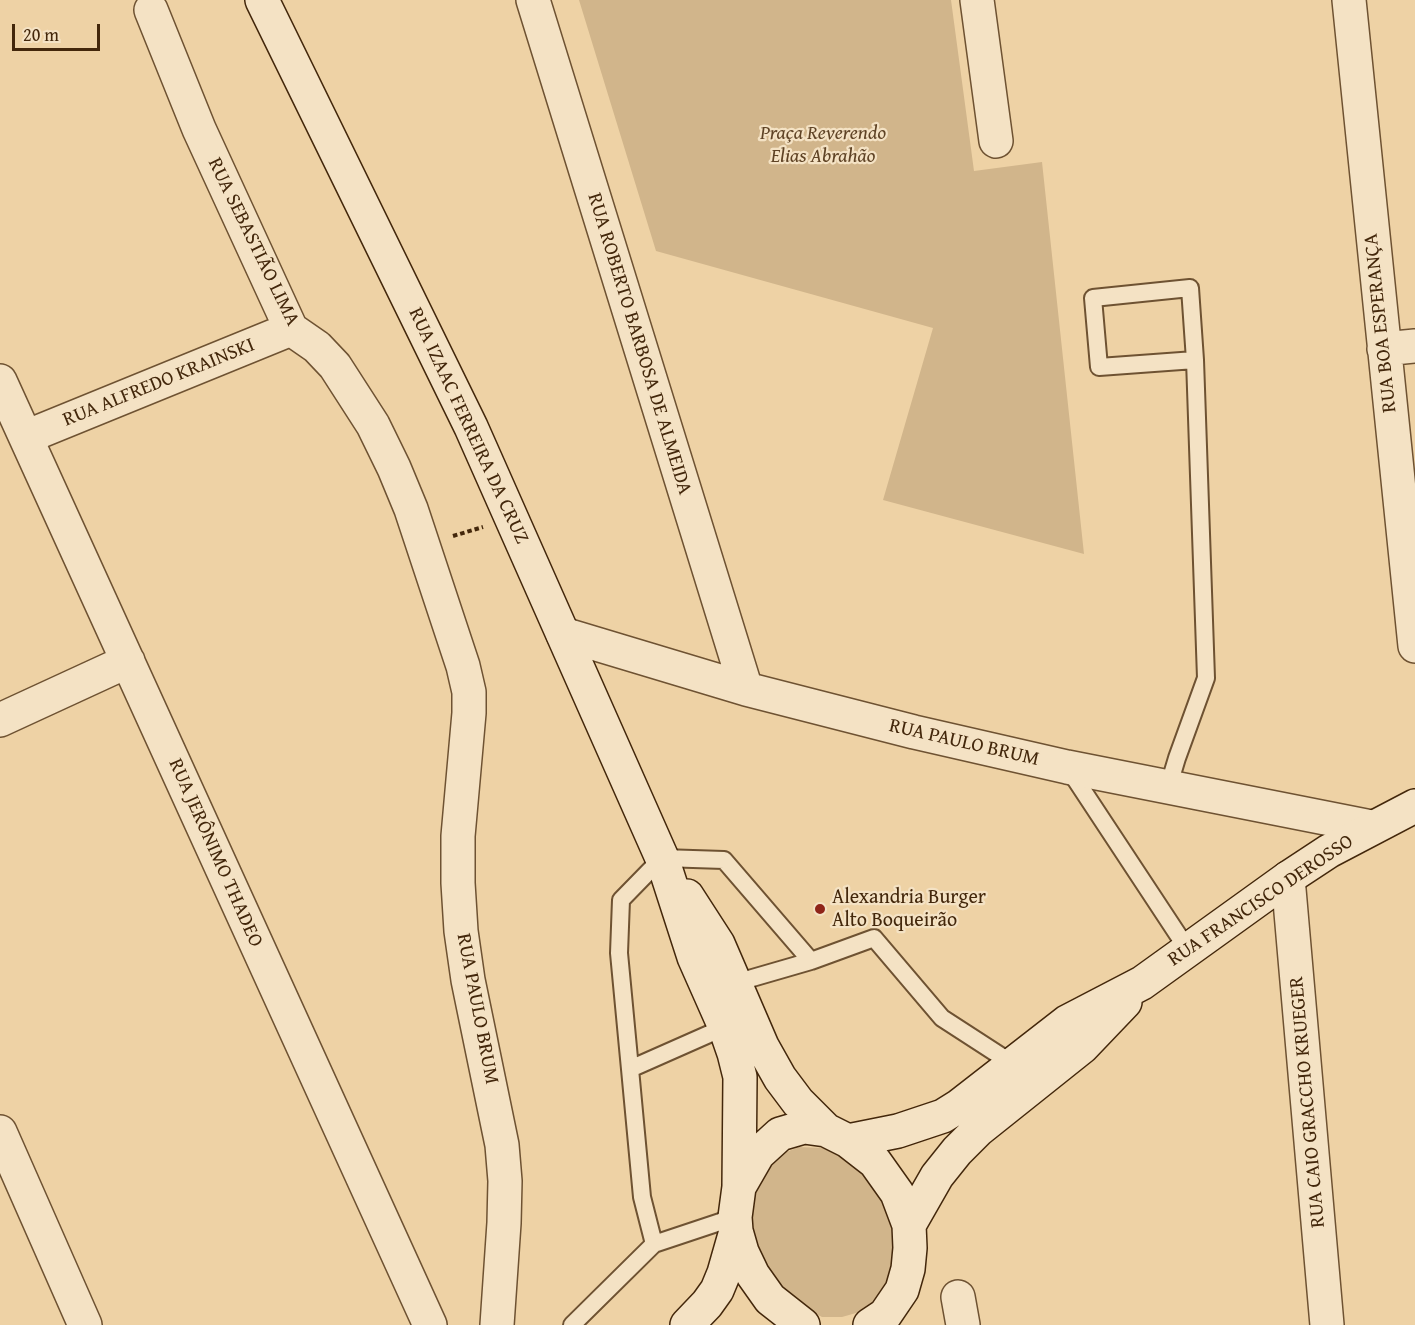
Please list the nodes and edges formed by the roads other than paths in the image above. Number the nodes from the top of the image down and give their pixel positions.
1 (262, 0) edge
2 (533, 0) edge
3 (977, 0) edge
4 (1349, 0) edge
5 (151, 10) dead end
6 (996, 141) dead end
7 (291, 328) junction
8 (1399, 347) edge
9 (1195, 360) junction
10 (0, 381) edge
11 (26, 437) junction
12 (563, 634) junction
13 (1415, 646) edge
14 (128, 661) junction
15 (746, 689) junction
16 (469, 692) joint
17 (0, 720) edge
18 (1067, 767) junction
19 (1168, 788) junction
20 (1415, 806) edge
21 (1371, 827) junction
22 (662, 858) junction
23 (1288, 878) junction
24 (1188, 950) junction
25 (811, 960) junction
26 (735, 983) junction
27 (1142, 983) junction
28 (725, 1027) junction
29 (1013, 1064) junction
30 (630, 1069) junction
31 (0, 1132) edge
32 (837, 1135) junction
33 (737, 1212) junction
34 (909, 1225) junction
35 (654, 1244) junction
36 (902, 1290) junction
37 (789, 1323) edge
38 (86, 1325) edge
39 (430, 1325) edge
40 (497, 1325) edge
41 (572, 1325) edge
42 (687, 1325) edge
43 (870, 1325) edge
44 (894, 1325) edge
45 (1327, 1325) edge

1 - 12 street, RUA IZAAC FERREIRA DA CRUZ
2 - 15 street, RUA ROBERTO BARBOSA DE ALMEIDA
3 - 6 street
4 - 8 street, RUA BOA ESPERANÇA
5 - 7 street, RUA SEBASTIÃO LIMA
7 - 11 street, RUA ALFREDO KRAINSKI
7 - 16 street, RUA SEBASTIÃO LIMA
8 - 13 street, RUA BOA ESPERANÇA
9 - 9 lane
9 - 19 lane
10 - 11 street, RUA JERÔNIMO THADEO
11 - 14 street, RUA JERÔNIMO THADEO
12 - 15 street, RUA PAULO BRUM
12 - 22 street, RUA IZAAC FERREIRA DA CRUZ
14 - 17 street
14 - 39 street, RUA JERÔNIMO THADEO
15 - 18 street, RUA PAULO BRUM
16 - 40 street, RUA PAULO BRUM
18 - 19 street, RUA PAULO BRUM
18 - 24 lane
19 - 21 street, RUA PAULO BRUM
20 - 21 street, RUA FRANCISCO DEROSSO
21 - 23 street, RUA FRANCISCO DEROSSO
22 - 25 lane
22 - 26 street, RUA IZAAC FERREIRA DA CRUZ
22 - 28 street, RUA IZAAC FERREIRA DA CRUZ
22 - 30 lane
23 - 24 street, RUA FRANCISCO DEROSSO
23 - 45 street, RUA CAIO GRACCHO KRUEGER
24 - 27 street, RUA FRANCISCO DEROSSO
25 - 26 lane
25 - 29 lane
26 - 32 street, RUA IZAAC FERREIRA DA CRUZ
27 - 29 street, RUA FRANCISCO DEROSSO
27 - 34 street, RUA FRANCISCO DEROSSO
28 - 30 lane
28 - 33 street, RUA IZAAC FERREIRA DA CRUZ
29 - 32 street, RUA FRANCISCO DEROSSO
30 - 35 lane
31 - 38 street
32 - 33 street, RUA FRANCISCO DEROSSO
32 - 34 street, RUA IZAAC FERREIRA DA CRUZ
33 - 35 lane
33 - 37 street
33 - 42 street
34 - 36 street
35 - 41 lane
36 - 43 street
36 - 44 street

